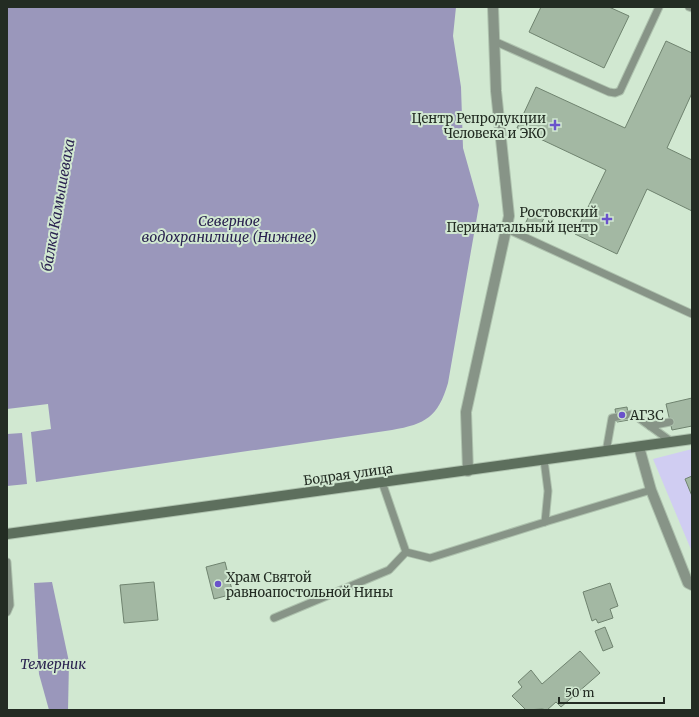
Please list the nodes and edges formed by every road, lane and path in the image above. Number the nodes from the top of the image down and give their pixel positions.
1 (492, 7) edge
2 (659, 7) edge
3 (689, 7) edge
4 (692, 8) edge
5 (494, 41) junction
6 (507, 229) junction
7 (692, 314) edge
8 (670, 422) dead end
9 (650, 426) junction
10 (692, 439) edge
11 (672, 442) junction
12 (639, 447) junction
13 (606, 452) junction
14 (544, 460) junction
15 (468, 471) junction
16 (382, 482) junction
17 (651, 490) junction
18 (545, 522) junction
19 (7, 534) edge
20 (406, 552) junction
21 (7, 562) edge
22 (692, 585) edge
23 (7, 612) edge
24 (274, 618) dead end

1 - 5 street
2 - 5 lane
3 - 4 lane
5 - 6 street
6 - 7 lane
6 - 15 street
8 - 9 lane
9 - 11 lane
9 - 13 lane
10 - 11 main road, Бодрая улица
11 - 12 main road, Бодрая улица
12 - 13 main road, Бодрая улица
12 - 17 street
13 - 14 main road, Бодрая улица
14 - 15 main road, Бодрая улица
14 - 18 lane
15 - 16 main road, Бодрая улица
16 - 19 main road, Бодрая улица
16 - 20 lane
17 - 18 lane
17 - 22 street
18 - 20 lane
20 - 24 lane
21 - 23 lane

